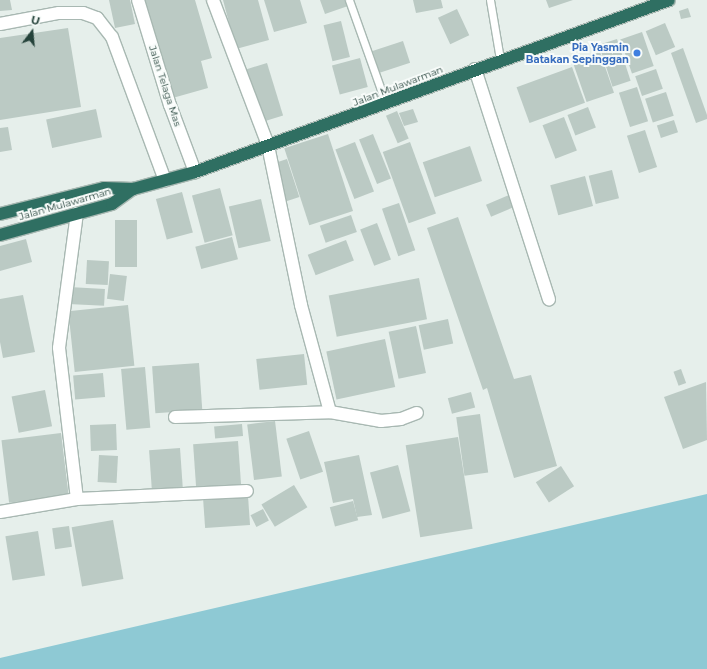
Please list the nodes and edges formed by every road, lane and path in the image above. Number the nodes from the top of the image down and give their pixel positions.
1 (138, 0) edge
2 (213, 0) edge
3 (349, 0) edge
4 (490, 0) edge
5 (669, 0) edge
6 (0, 24) edge
7 (500, 60) junction
8 (475, 69) junction
9 (386, 104) junction
10 (268, 145) junction
11 (195, 172) junction
12 (165, 180) junction
13 (133, 189) junction
14 (14, 211) junction
15 (77, 213) junction
16 (0, 214) edge
17 (19, 230) junction
18 (1, 235) edge
19 (549, 299) dead end
20 (330, 412) junction
21 (417, 413) dead end
22 (175, 417) dead end
23 (247, 491) dead end
24 (77, 499) junction
25 (0, 512) edge

1 - 11 street, Jalan Telaga Mas
2 - 10 street
3 - 9 lane
4 - 7 lane
5 - 7 highway, Jalan Mulawarman
6 - 12 street
7 - 8 highway, Jalan Mulawarman
8 - 9 highway, Jalan Mulawarman
8 - 19 street
9 - 10 highway, Jalan Mulawarman
10 - 11 highway, Jalan Mulawarman
10 - 20 street
11 - 12 highway, Jalan Mulawarman
12 - 13 highway, Jalan Mulawarman
13 - 14 highway, Jalan Mulawarman
13 - 15 highway, Jalan Mulawarman
14 - 16 highway, Jalan Mulawarman
14 - 17 highway
15 - 17 highway, Jalan Mulawarman
15 - 24 street
17 - 18 highway, Jalan Mulawarman
20 - 21 street
20 - 22 street
23 - 24 street
24 - 25 street

